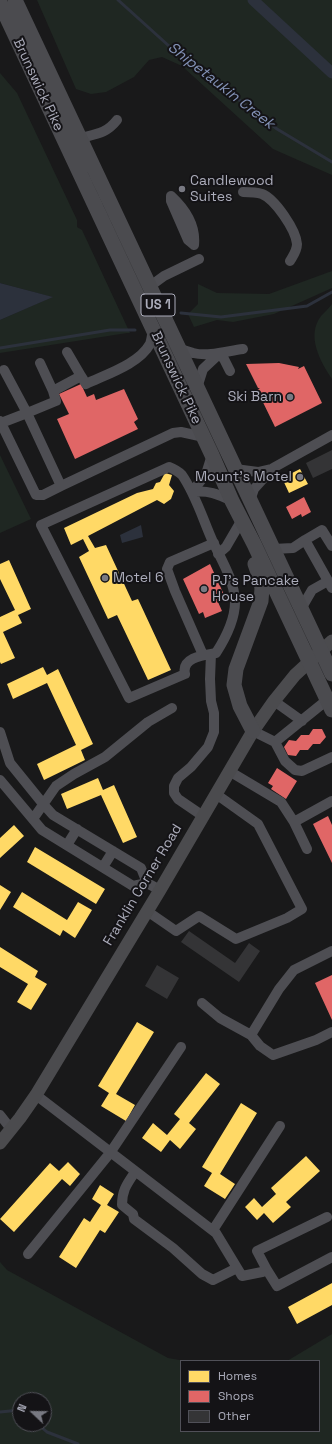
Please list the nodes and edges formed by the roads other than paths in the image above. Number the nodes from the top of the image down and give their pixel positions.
1 (15, 0) edge
2 (0, 3) edge
3 (117, 120) dead end
4 (80, 138) junction
5 (243, 192) dead end
6 (200, 259) dead end
7 (290, 261) dead end
8 (149, 287) junction
9 (153, 328) junction
10 (178, 348) junction
11 (243, 349) dead end
12 (67, 352) dead end
13 (219, 354) junction
14 (40, 363) dead end
15 (4, 370) dead end
16 (230, 371) dead end
17 (81, 376) junction
18 (197, 388) junction
19 (53, 391) junction
20 (27, 413) junction
21 (1, 422) edge
22 (332, 435) edge
23 (204, 437) junction
24 (212, 455) junction
25 (273, 468) junction
26 (235, 469) junction
27 (61, 486) junction
28 (192, 492) junction
29 (232, 501) junction
30 (250, 501) junction
31 (240, 523) junction
32 (305, 540) junction
33 (214, 543) junction
34 (332, 546) edge
35 (273, 549) junction
36 (218, 554) junction
37 (330, 583) edge
38 (301, 609) junction
39 (327, 646) edge
40 (207, 654) junction
41 (309, 662) junction
42 (332, 674) edge
43 (274, 701) junction
44 (330, 705) edge
45 (172, 708) dead end
46 (302, 721) junction
47 (253, 731) junction
48 (0, 732) edge
49 (275, 742) junction
50 (332, 757) edge
51 (229, 771) junction
52 (0, 780) edge
53 (216, 794) junction
54 (332, 801) edge
55 (44, 805) junction
56 (203, 816) junction
57 (33, 819) junction
58 (294, 822) junction
59 (77, 829) junction
60 (67, 845) junction
61 (307, 849) dead end
62 (113, 851) junction
63 (103, 867) junction
64 (147, 882) junction
65 (160, 890) junction
66 (147, 911) junction
67 (332, 951) edge
68 (202, 1002) dead end
69 (332, 1032) edge
70 (251, 1035) junction
71 (182, 1047) dead end
72 (36, 1095) junction
73 (0, 1115) edge
74 (280, 1126) dead end
75 (11, 1129) junction
76 (0, 1143) edge
77 (110, 1153) junction
78 (136, 1172) junction
79 (327, 1217) dead end
80 (213, 1230) junction
81 (28, 1254) dead end
82 (332, 1257) edge
83 (267, 1270) junction
84 (239, 1272) junction

1 - 4 highway, Brunswick Pike / US 1
2 - 9 highway, Brunswick Pike / US 1
3 - 4 street
4 - 8 highway, Brunswick Pike / US 1
5 - 7 street
6 - 8 street
8 - 10 highway, Brunswick Pike / US 1
9 - 17 street
9 - 23 highway, Brunswick Pike / US 1
10 - 13 street
10 - 18 highway, Brunswick Pike / US 1
11 - 13 street
12 - 17 street
13 - 16 street
13 - 18 street
14 - 19 street
15 - 20 street
17 - 19 street
18 - 26 highway, Brunswick Pike / US 1
19 - 20 street
20 - 21 street
20 - 27 street
21 - 27 street
22 - 25 street
23 - 24 highway, Brunswick Pike / US 1
23 - 27 street
24 - 28 street
24 - 29 highway, Brunswick Pike / US 1
25 - 26 street
25 - 30 street
26 - 30 highway, Brunswick Pike / US 1
28 - 29 street
28 - 33 street
28 - 40 street
29 - 31 highway
29 - 41 highway, Brunswick Pike / US 1
30 - 35 highway, Brunswick Pike / US 1
31 - 36 street
31 - 47 highway
32 - 34 street
32 - 35 street
32 - 37 street
33 - 36 street
33 - 40 street
35 - 38 highway, Brunswick Pike / US 1
36 - 40 street
37 - 38 street
38 - 39 highway, Brunswick Pike / US 1
39 - 41 main road, Franklin Corner Road
39 - 42 highway, Brunswick Pike / US 1
40 - 56 street
41 - 43 main road, Franklin Corner Road
41 - 44 highway, Brunswick Pike / US 1
43 - 46 street
43 - 47 main road, Franklin Corner Road
44 - 46 street
45 - 55 street
46 - 49 street
47 - 49 street
47 - 51 main road, Franklin Corner Road
48 - 55 street
49 - 50 street
51 - 53 main road, Franklin Corner Road
51 - 58 street
52 - 57 street
53 - 56 main road, Franklin Corner Road
53 - 66 street
54 - 58 street
55 - 57 street
55 - 59 street
56 - 65 main road, Franklin Corner Road
57 - 60 street
58 - 61 street
59 - 60 street
59 - 62 street
60 - 63 street
62 - 63 street
62 - 64 street
63 - 64 street
64 - 65 street
65 - 66 main road, Franklin Corner Road
66 - 72 main road, Franklin Corner Road
67 - 70 street
68 - 70 street
69 - 70 street
71 - 77 street
72 - 75 main road, Franklin Corner Road
72 - 77 street
73 - 75 street
74 - 80 street
75 - 76 main road, Franklin Corner Road
77 - 78 street
77 - 81 street
78 - 80 street
78 - 84 street
79 - 83 street
80 - 84 street
82 - 83 street
83 - 84 street

